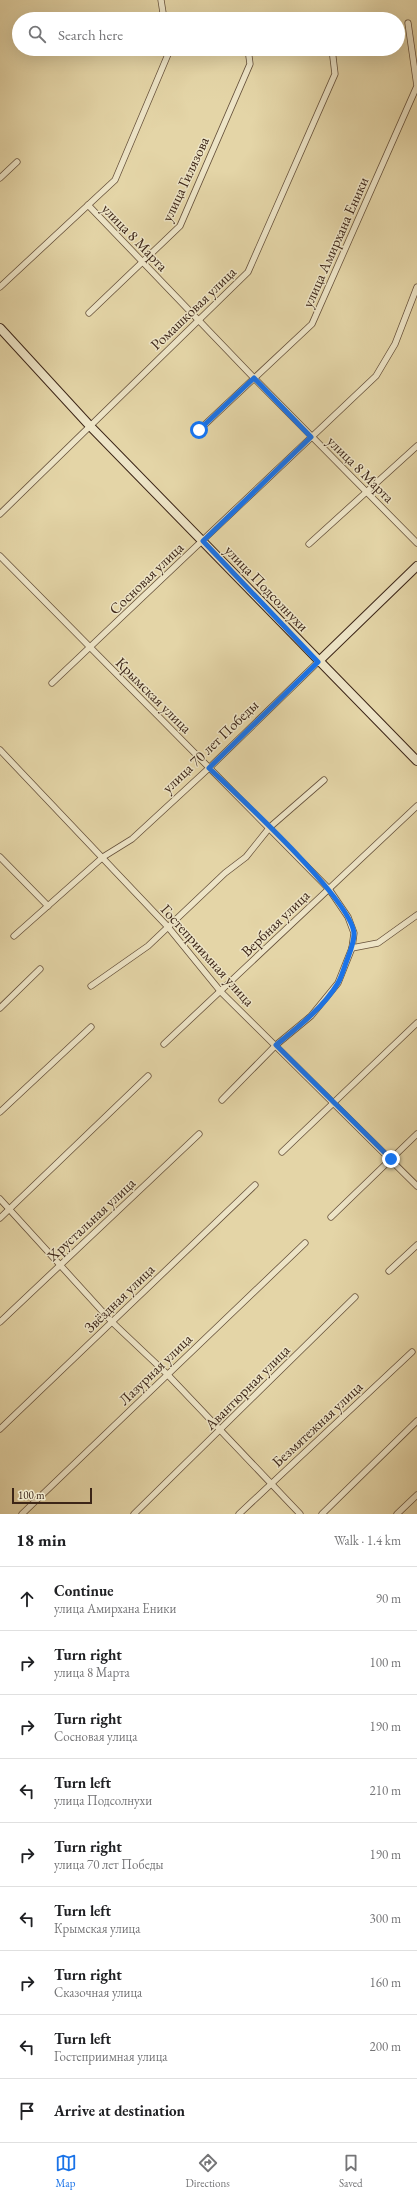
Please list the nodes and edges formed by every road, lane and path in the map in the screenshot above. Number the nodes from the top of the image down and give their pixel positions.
1 (161, 0) edge
2 (163, 12) edge
3 (408, 23) dead end
4 (167, 56) edge
5 (249, 56) edge
6 (333, 56) edge
7 (17, 162) dead end
8 (0, 178) edge
9 (88, 205) junction
10 (143, 262) junction
11 (0, 287) edge
12 (417, 287) edge
13 (89, 313) dead end
14 (198, 320) junction
15 (0, 328) edge
16 (254, 378) junction
17 (90, 426) junction
18 (199, 430) dead end
19 (311, 437) junction
20 (417, 446) edge
21 (366, 490) junction
22 (0, 514) edge
23 (203, 541) junction
24 (417, 543) edge
25 (310, 544) dead end
26 (0, 556) edge
27 (417, 566) edge
28 (91, 648) junction
29 (318, 662) junction
30 (52, 683) dead end
31 (0, 750) edge
32 (417, 761) edge
33 (209, 768) junction
34 (324, 780) dead end
35 (417, 806) edge
36 (270, 827) junction
37 (0, 857) edge
38 (103, 857) junction
39 (329, 889) junction
40 (48, 906) junction
41 (417, 915) edge
42 (168, 927) junction
43 (14, 936) dead end
44 (352, 948) junction
45 (40, 969) dead end
46 (91, 986) dead end
47 (221, 992) junction
48 (0, 1008) edge
49 (417, 1023) edge
50 (91, 1027) dead end
51 (164, 1044) dead end
52 (276, 1045) junction
53 (148, 1076) dead end
54 (222, 1100) dead end
55 (335, 1103) junction
56 (0, 1112) edge
57 (199, 1134) dead end
58 (417, 1134) edge
59 (282, 1152) dead end
60 (391, 1159) junction
61 (255, 1185) dead end
62 (417, 1186) edge
63 (0, 1199) edge
64 (10, 1208) junction
65 (331, 1217) dead end
66 (0, 1218) edge
67 (305, 1243) dead end
68 (417, 1245) edge
69 (59, 1264) junction
70 (389, 1271) dead end
71 (355, 1297) dead end
72 (0, 1322) edge
73 (112, 1322) junction
74 (412, 1352) dead end
75 (167, 1374) junction
76 (417, 1421) edge
77 (0, 1429) edge
78 (221, 1430) junction
79 (271, 1484) junction
80 (417, 1495) edge
81 (22, 1514) edge
82 (134, 1514) edge
83 (239, 1514) edge
84 (300, 1514) edge
85 (322, 1514) edge
86 (397, 1514) edge

1 - 2 street
3 - 16 street, улица Амирхана Еники
4 - 9 street
5 - 10 street, улица Гилязова
6 - 14 street, Ромашковая улица
7 - 8 street
9 - 10 street, улица 8 Марта
9 - 11 street
10 - 13 street, улица Гилязова
10 - 14 street, улица 8 Марта
12 - 19 street, Сосновая улица
14 - 16 street, улица 8 Марта
14 - 17 street, Ромашковая улица
15 - 17 street, улица Подсолнухи
16 - 18 street, улица Амирхана Еники
16 - 19 street, улица 8 Марта
17 - 22 street, Ромашковая улица
17 - 23 street, улица Подсолнухи
19 - 21 street, улица 8 Марта
19 - 23 street, Сосновая улица
20 - 21 street
21 - 24 street, улица 8 Марта
21 - 25 street
23 - 28 street, Сосновая улица
23 - 29 street, улица Подсолнухи
26 - 28 street, Крымская улица
27 - 29 street, улица 70 лет Победы
28 - 30 street, Сосновая улица
28 - 33 street, Крымская улица
29 - 32 street, улица Подсолнухи
29 - 33 street, улица 70 лет Победы
31 - 38 street, Гостеприимная улица
33 - 36 street, Крымская улица
33 - 38 street, улица 70 лет Победы
34 - 36 street
35 - 39 street, Вербная улица
36 - 39 street, Крымская улица
36 - 42 street
37 - 40 street
38 - 40 street, улица 70 лет Победы
38 - 42 street, Гостеприимная улица
39 - 44 street, Крымская улица
39 - 47 street, Вербная улица
40 - 43 street, улица 70 лет Победы
41 - 44 street
42 - 46 street
42 - 47 street, Гостеприимная улица
44 - 52 street
45 - 48 street
47 - 51 street, Вербная улица
47 - 52 street, Гостеприимная улица
49 - 55 street
50 - 56 street
52 - 54 street
52 - 55 street, Гостеприимная улица
53 - 64 street
55 - 59 street
55 - 60 street, Гостеприимная улица
57 - 69 street, Хрустальная улица
58 - 60 street
60 - 62 street, Гостеприимная улица
60 - 65 street
61 - 73 street, Звёздная улица
63 - 64 street
64 - 66 street
64 - 69 street
67 - 75 street, Лазурная улица
68 - 70 street
69 - 72 street, Хрустальная улица
69 - 73 street
71 - 78 street, Авантюрная улица
73 - 75 street
73 - 77 street, Звёздная улица
74 - 79 street, Безмятежная улица
75 - 78 street
75 - 81 street, Лазурная улица
76 - 85 street
78 - 79 street
78 - 82 street, Авантюрная улица
79 - 83 street, Безмятежная улица
79 - 84 street
80 - 86 street

